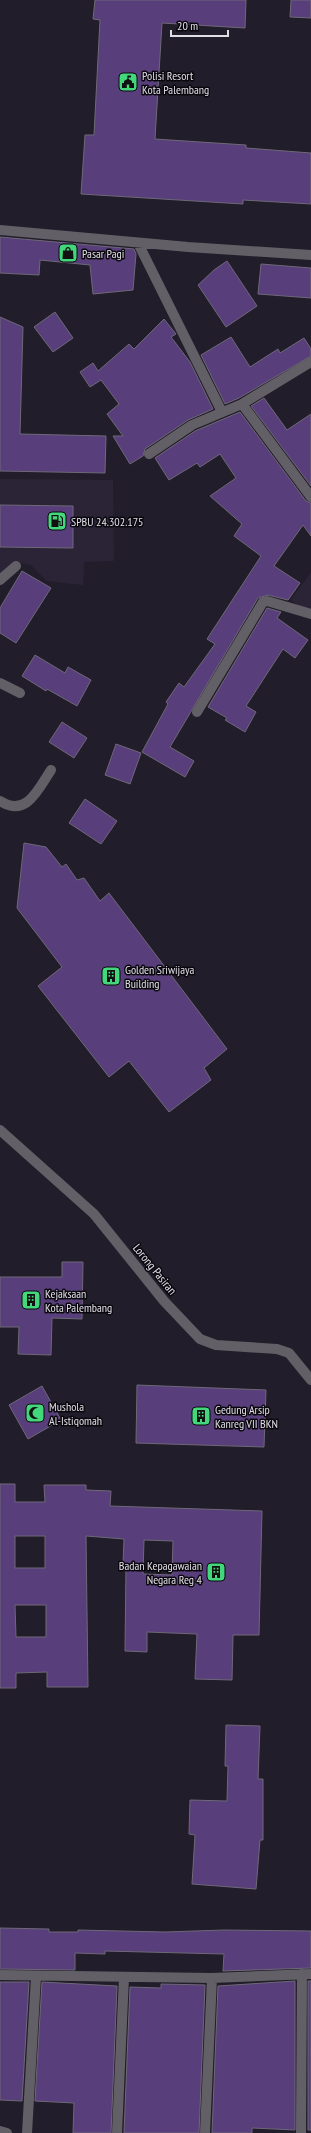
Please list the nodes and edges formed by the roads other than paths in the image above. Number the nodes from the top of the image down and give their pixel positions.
1 (0, 230) edge
2 (138, 243) junction
3 (311, 255) edge
4 (311, 362) edge
5 (242, 404) junction
6 (222, 412) junction
7 (149, 454) dead end
8 (311, 497) edge
9 (16, 566) dead end
10 (0, 580) edge
11 (311, 614) edge
12 (0, 683) edge
13 (20, 693) dead end
14 (196, 712) dead end
15 (50, 770) dead end
16 (0, 801) edge
17 (0, 1130) edge
18 (311, 1380) edge
19 (307, 1974) edge
20 (0, 1975) edge
21 (36, 1977) junction
22 (124, 1977) junction
23 (212, 1978) junction
24 (0, 2131) edge
25 (7, 2133) edge
26 (27, 2133) edge
27 (117, 2133) edge
28 (205, 2133) edge
29 (301, 2133) edge

1 - 2 street
2 - 3 street
2 - 6 street
4 - 5 street
5 - 6 street
5 - 8 street
6 - 7 street
9 - 10 street
11 - 14 street
12 - 13 street
15 - 16 street
17 - 18 street, Lorong Pasiran
19 - 23 street
19 - 29 street
20 - 21 street
21 - 22 street
21 - 26 street
22 - 23 street
22 - 27 street
23 - 28 street
24 - 25 street

